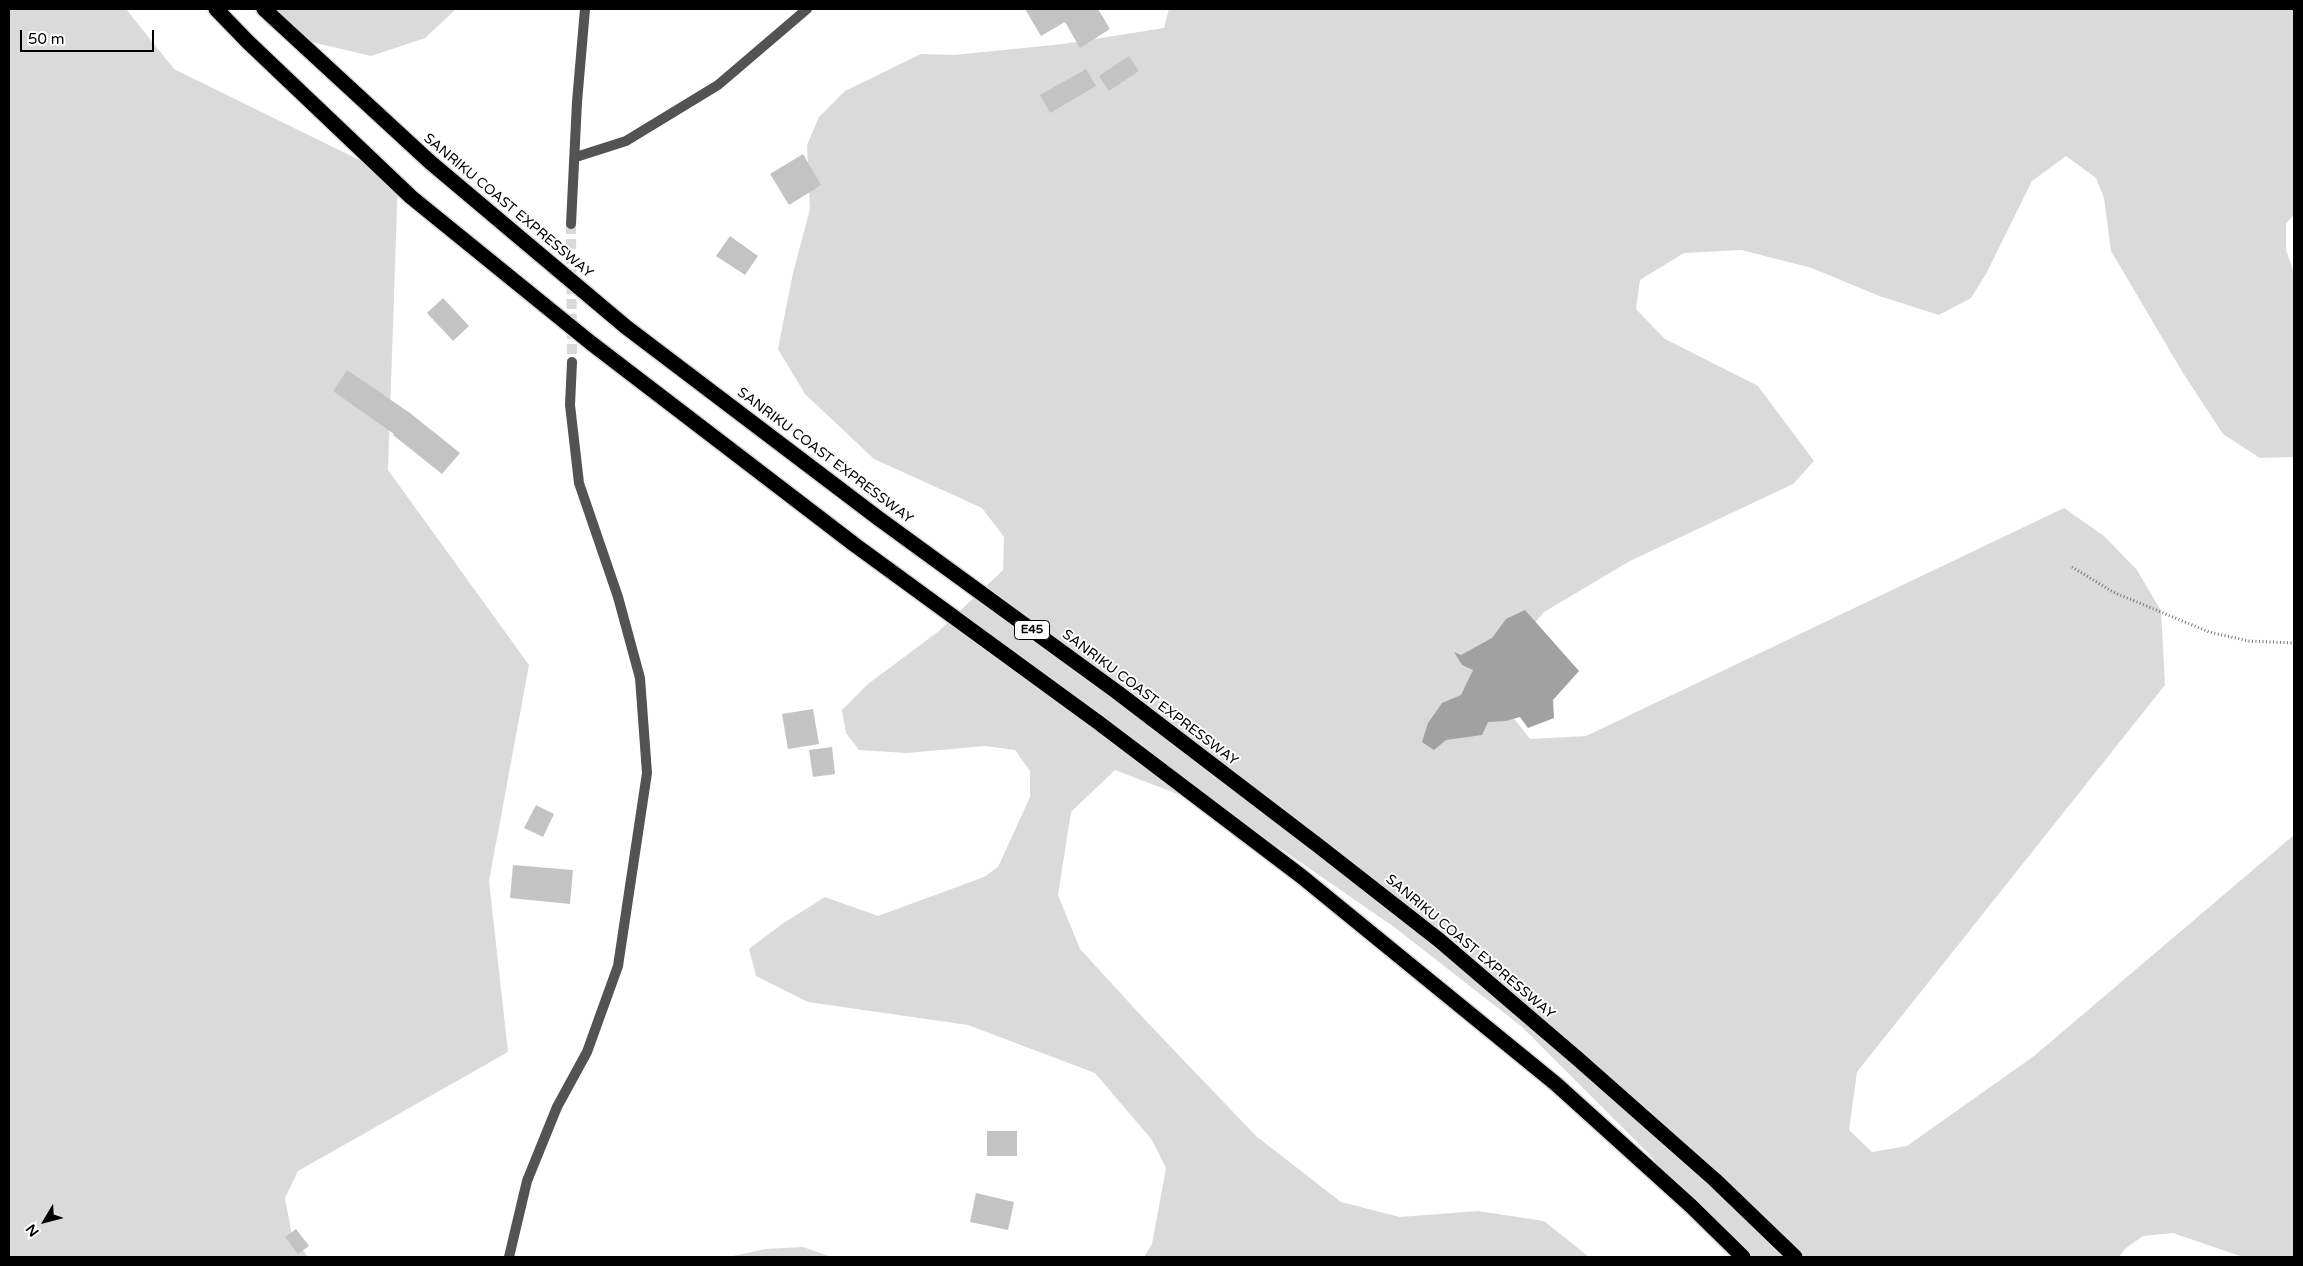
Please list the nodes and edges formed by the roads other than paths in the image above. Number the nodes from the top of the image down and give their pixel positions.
1 (216, 9) edge
2 (264, 9) edge
3 (585, 9) edge
4 (808, 9) edge
5 (576, 157) junction
6 (571, 224) tunnel mouth
7 (572, 362) tunnel mouth
8 (508, 1257) edge
9 (1743, 1257) edge
10 (1795, 1257) edge

1 - 9 highway, E45
2 - 10 highway, SANRIKU COAST EXPRESSWAY / E45
3 - 5 street
4 - 5 street
5 - 6 street
7 - 8 street

